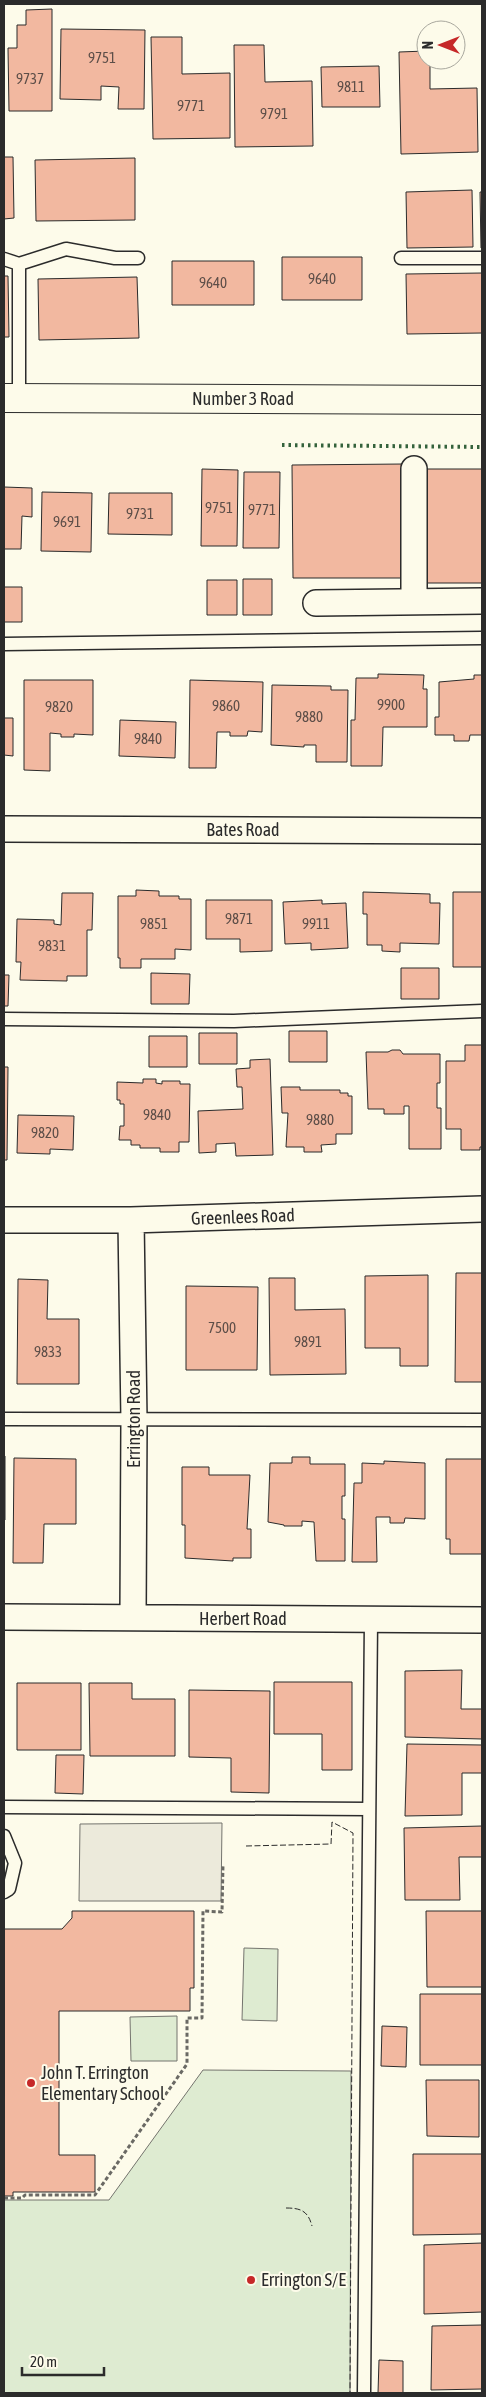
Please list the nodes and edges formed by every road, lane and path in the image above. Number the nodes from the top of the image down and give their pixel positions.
1 (138, 258) dead end
2 (401, 258) dead end
3 (482, 258) edge
4 (4, 259) edge
5 (18, 264) junction
6 (11, 398) edge
7 (482, 400) edge
8 (414, 469) dead end
9 (482, 601) edge
10 (414, 602) junction
11 (316, 603) dead end
12 (482, 638) edge
13 (4, 644) edge
14 (4, 829) edge
15 (482, 831) edge
16 (482, 1011) edge
17 (4, 1019) edge
18 (482, 1209) edge
19 (4, 1220) edge
20 (131, 1220) junction
21 (4, 1419) edge
22 (134, 1420) junction
23 (482, 1420) edge
24 (4, 1617) edge
25 (133, 1618) junction
26 (371, 1620) junction
27 (482, 1620) edge
28 (4, 1807) edge
29 (369, 1809) junction
30 (4, 1836) edge
31 (223, 1864) dead end
32 (4, 1892) edge
33 (4, 2198) edge
34 (364, 2393) edge

1 - 5 lane
2 - 3 lane
4 - 5 lane
5 - 6 lane
6 - 7 main road, Number 3 Road
8 - 10 street
9 - 10 street
10 - 11 street
12 - 13 lane
14 - 15 street, Bates Road
16 - 17 lane
18 - 20 street, Greenlees Road
19 - 20 street, Greenlees Road
20 - 22 street, Errington Road
21 - 22 lane
22 - 23 lane
22 - 25 street, Errington Road
24 - 25 street, Herbert Road
25 - 26 street, Herbert Road
26 - 27 street, Herbert Road
26 - 29 lane
28 - 29 lane
29 - 34 lane
30 - 32 lane
31 - 33 path

